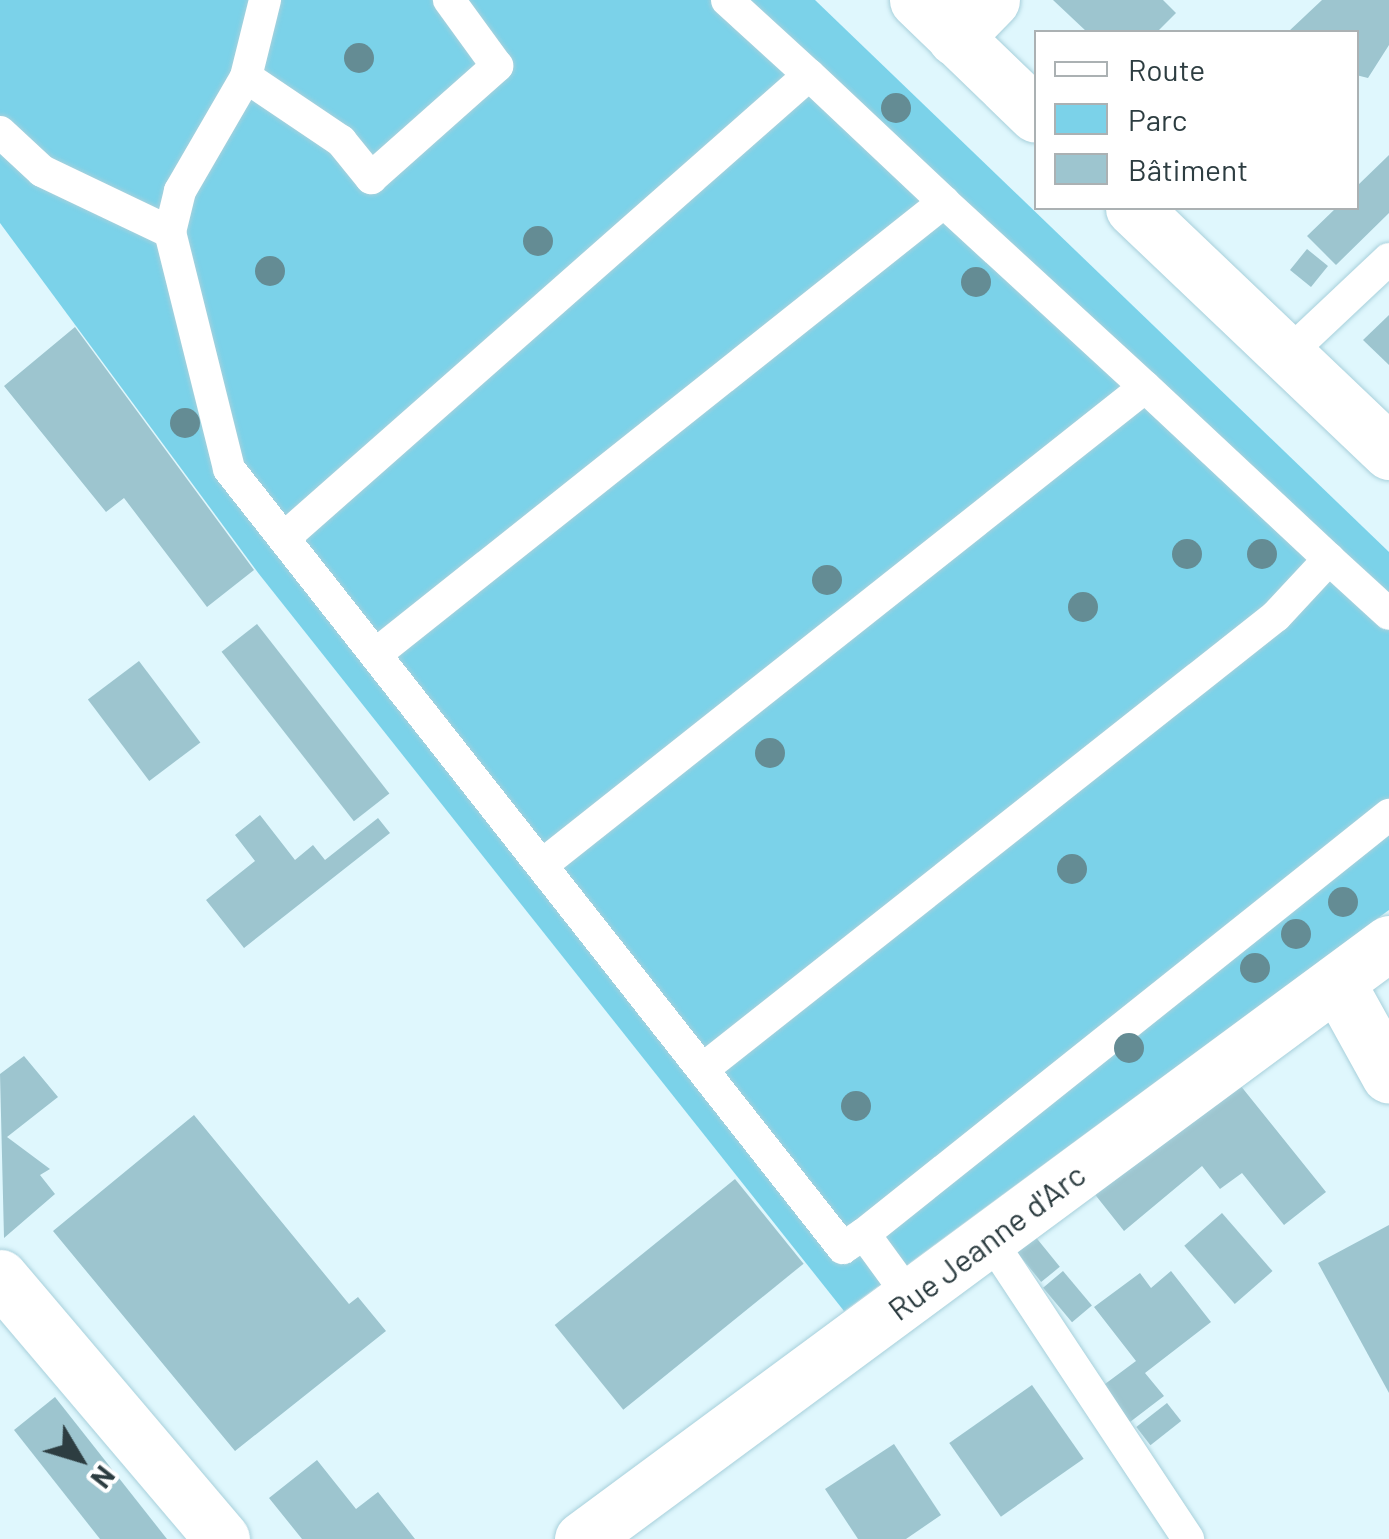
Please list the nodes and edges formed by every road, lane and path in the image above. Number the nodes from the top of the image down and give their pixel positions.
1 (265, 0) edge
2 (450, 0) edge
3 (727, 0) edge
4 (917, 0) edge
5 (974, 19) edge
6 (808, 75) junction
7 (246, 76) junction
8 (1034, 113) edge
9 (0, 132) edge
10 (944, 202) junction
11 (1135, 210) edge
12 (170, 232) junction
13 (1389, 258) edge
14 (1287, 354) junction
15 (1145, 387) junction
16 (1389, 452) edge
17 (284, 538) junction
18 (1329, 559) junction
19 (1389, 614) edge
20 (376, 654) junction
21 (1389, 815) edge
22 (542, 865) junction
23 (1389, 943) edge
24 (1337, 982) junction
25 (703, 1069) junction
26 (1389, 1076) edge
27 (864, 1234) junction
28 (989, 1238) junction
29 (0, 1277) edge
30 (910, 1297) junction
31 (222, 1539) edge
32 (582, 1539) edge
33 (1188, 1539) edge

1 - 7 lane
2 - 7 lane
3 - 6 lane
4 - 5 street
5 - 8 street
6 - 10 lane
6 - 17 lane
7 - 12 lane
9 - 12 lane
10 - 15 lane
10 - 20 lane
11 - 14 street
12 - 17 lane
13 - 14 lane
14 - 16 street
15 - 18 lane
15 - 22 lane
17 - 20 lane
18 - 19 lane
18 - 25 lane
20 - 22 lane
21 - 27 lane
22 - 25 lane
23 - 24 street, Rue Jeanne d'Arc
24 - 26 street
24 - 28 street, Rue Jeanne d'Arc
25 - 27 lane
27 - 30 lane
28 - 30 street, Rue Jeanne d'Arc
28 - 33 lane
29 - 31 street
30 - 32 street, Rue Jeanne d'Arc

